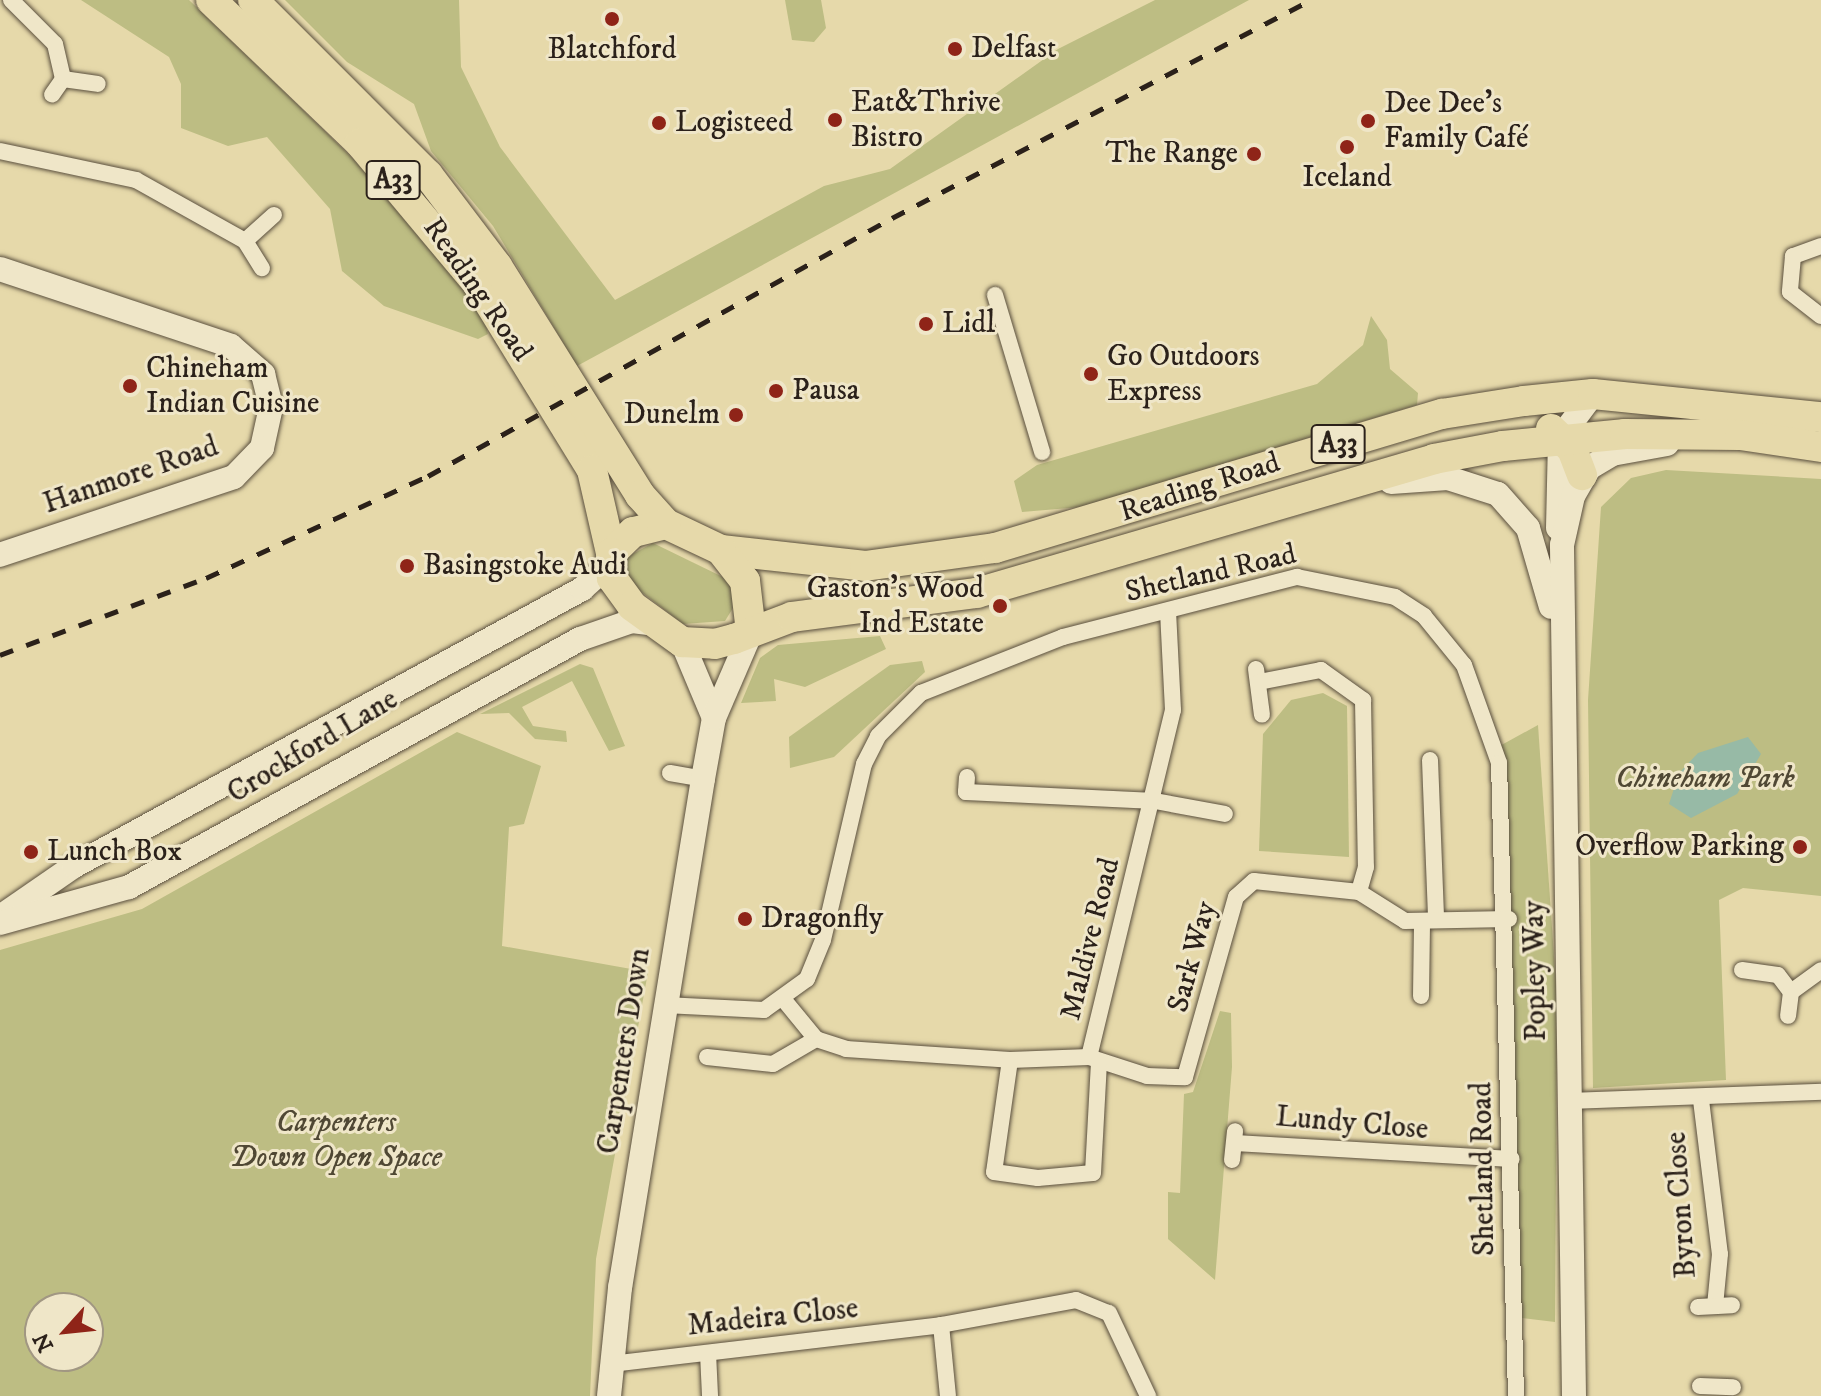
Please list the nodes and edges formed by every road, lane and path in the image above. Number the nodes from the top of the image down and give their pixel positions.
1 (11, 0) edge
2 (211, 0) edge
3 (253, 0) edge
4 (63, 79) junction
5 (98, 84) dead end
6 (52, 95) dead end
7 (0, 151) edge
8 (274, 215) dead end
9 (245, 241) junction
10 (1821, 246) edge
11 (262, 268) dead end
12 (0, 269) edge
13 (995, 295) dead end
14 (1821, 316) edge
15 (1593, 394) junction
16 (1821, 417) edge
17 (1740, 435) junction
18 (1560, 438) junction
19 (1821, 447) edge
20 (1042, 452) dead end
21 (1582, 475) junction
22 (1215, 482) junction
23 (1338, 486) junction
24 (666, 524) junction
25 (1562, 545) junction
26 (721, 550) junction
27 (0, 555) edge
28 (610, 559) junction
29 (1168, 611) junction
30 (655, 624) junction
31 (751, 632) junction
32 (682, 642) junction
33 (1563, 675) junction
34 (1262, 715) dead end
35 (714, 718) junction
36 (1430, 760) dead end
37 (670, 773) dead end
38 (967, 777) dead end
39 (703, 779) junction
40 (1155, 801) junction
41 (1225, 814) dead end
42 (1359, 892) junction
43 (1509, 919) junction
44 (0, 920) edge
45 (1429, 920) junction
46 (1742, 970) dead end
47 (1821, 970) edge
48 (1791, 992) junction
49 (1421, 996) dead end
50 (784, 1000) junction
51 (665, 1005) junction
52 (1788, 1016) dead end
53 (816, 1039) junction
54 (704, 1054) dead end
55 (1010, 1060) junction
56 (1094, 1060) junction
57 (1821, 1092) edge
58 (1701, 1100) junction
59 (1570, 1101) junction
60 (1234, 1145) dead end
61 (1512, 1159) junction
62 (1715, 1306) dead end
63 (941, 1325) junction
64 (708, 1353) junction
65 (611, 1364) junction
66 (1733, 1387) dead end
67 (1710, 1389) edge
68 (609, 1396) edge
69 (710, 1396) edge
70 (948, 1396) edge
71 (1148, 1396) edge
72 (1516, 1396) edge
73 (1574, 1396) edge

1 - 4 street
2 - 28 highway, Reading Road / A33
3 - 24 highway, Reading Road / A33
4 - 5 street
4 - 6 street
7 - 9 street
8 - 9 street
9 - 11 street
10 - 14 street
12 - 27 street, Hanmore Road
13 - 20 street
15 - 16 highway, Reading Road / A33
15 - 18 street, Popley Way
15 - 22 highway, Reading Road / A33
17 - 18 highway, Reading Road / A33
17 - 19 highway, Reading Road / A33
17 - 21 street
18 - 21 highway
18 - 22 highway, A33
18 - 23 highway, Reading Road / A33
18 - 25 street, Popley Way
21 - 25 street, Popley Way
22 - 26 highway, Reading Road / A33
23 - 31 highway, Reading Road / A33
23 - 33 street
24 - 26 highway, A33
24 - 28 highway
25 - 33 street, Popley Way
26 - 31 highway, A33
28 - 30 highway, A33
28 - 44 street, Crockford Lane
29 - 40 street, Maldive Road
29 - 43 street, Shetland Road
29 - 50 street, Shetland Road
30 - 32 highway, A33
30 - 44 street, Crockford Lane
31 - 32 highway, A33
31 - 35 street, Carpenters Down
32 - 35 street
33 - 59 street, Popley Way
34 - 42 street
35 - 39 street, Carpenters Down
36 - 45 street
37 - 39 street
38 - 40 street
39 - 51 street, Carpenters Down
40 - 41 street
40 - 56 street, Maldive Road
42 - 45 street, Sark Way
42 - 56 street, Sark Way
43 - 45 street, Sark Way
43 - 61 street, Shetland Road
45 - 49 street
46 - 48 street
47 - 48 street
48 - 52 street
50 - 51 street
50 - 53 street
51 - 65 street, Carpenters Down
53 - 54 street
53 - 55 street, Maldive Road
55 - 56 street, Maldive Road
55 - 56 street
57 - 58 street
58 - 59 street
58 - 62 street, Byron Close
59 - 73 street, Popley Way
60 - 61 street, Lundy Close
61 - 72 street, Shetland Road
63 - 64 street, Madeira Close
63 - 70 street
63 - 71 street, Madeira Close
64 - 65 street, Madeira Close
64 - 69 street
65 - 68 street, Carpenters Down
66 - 67 street

